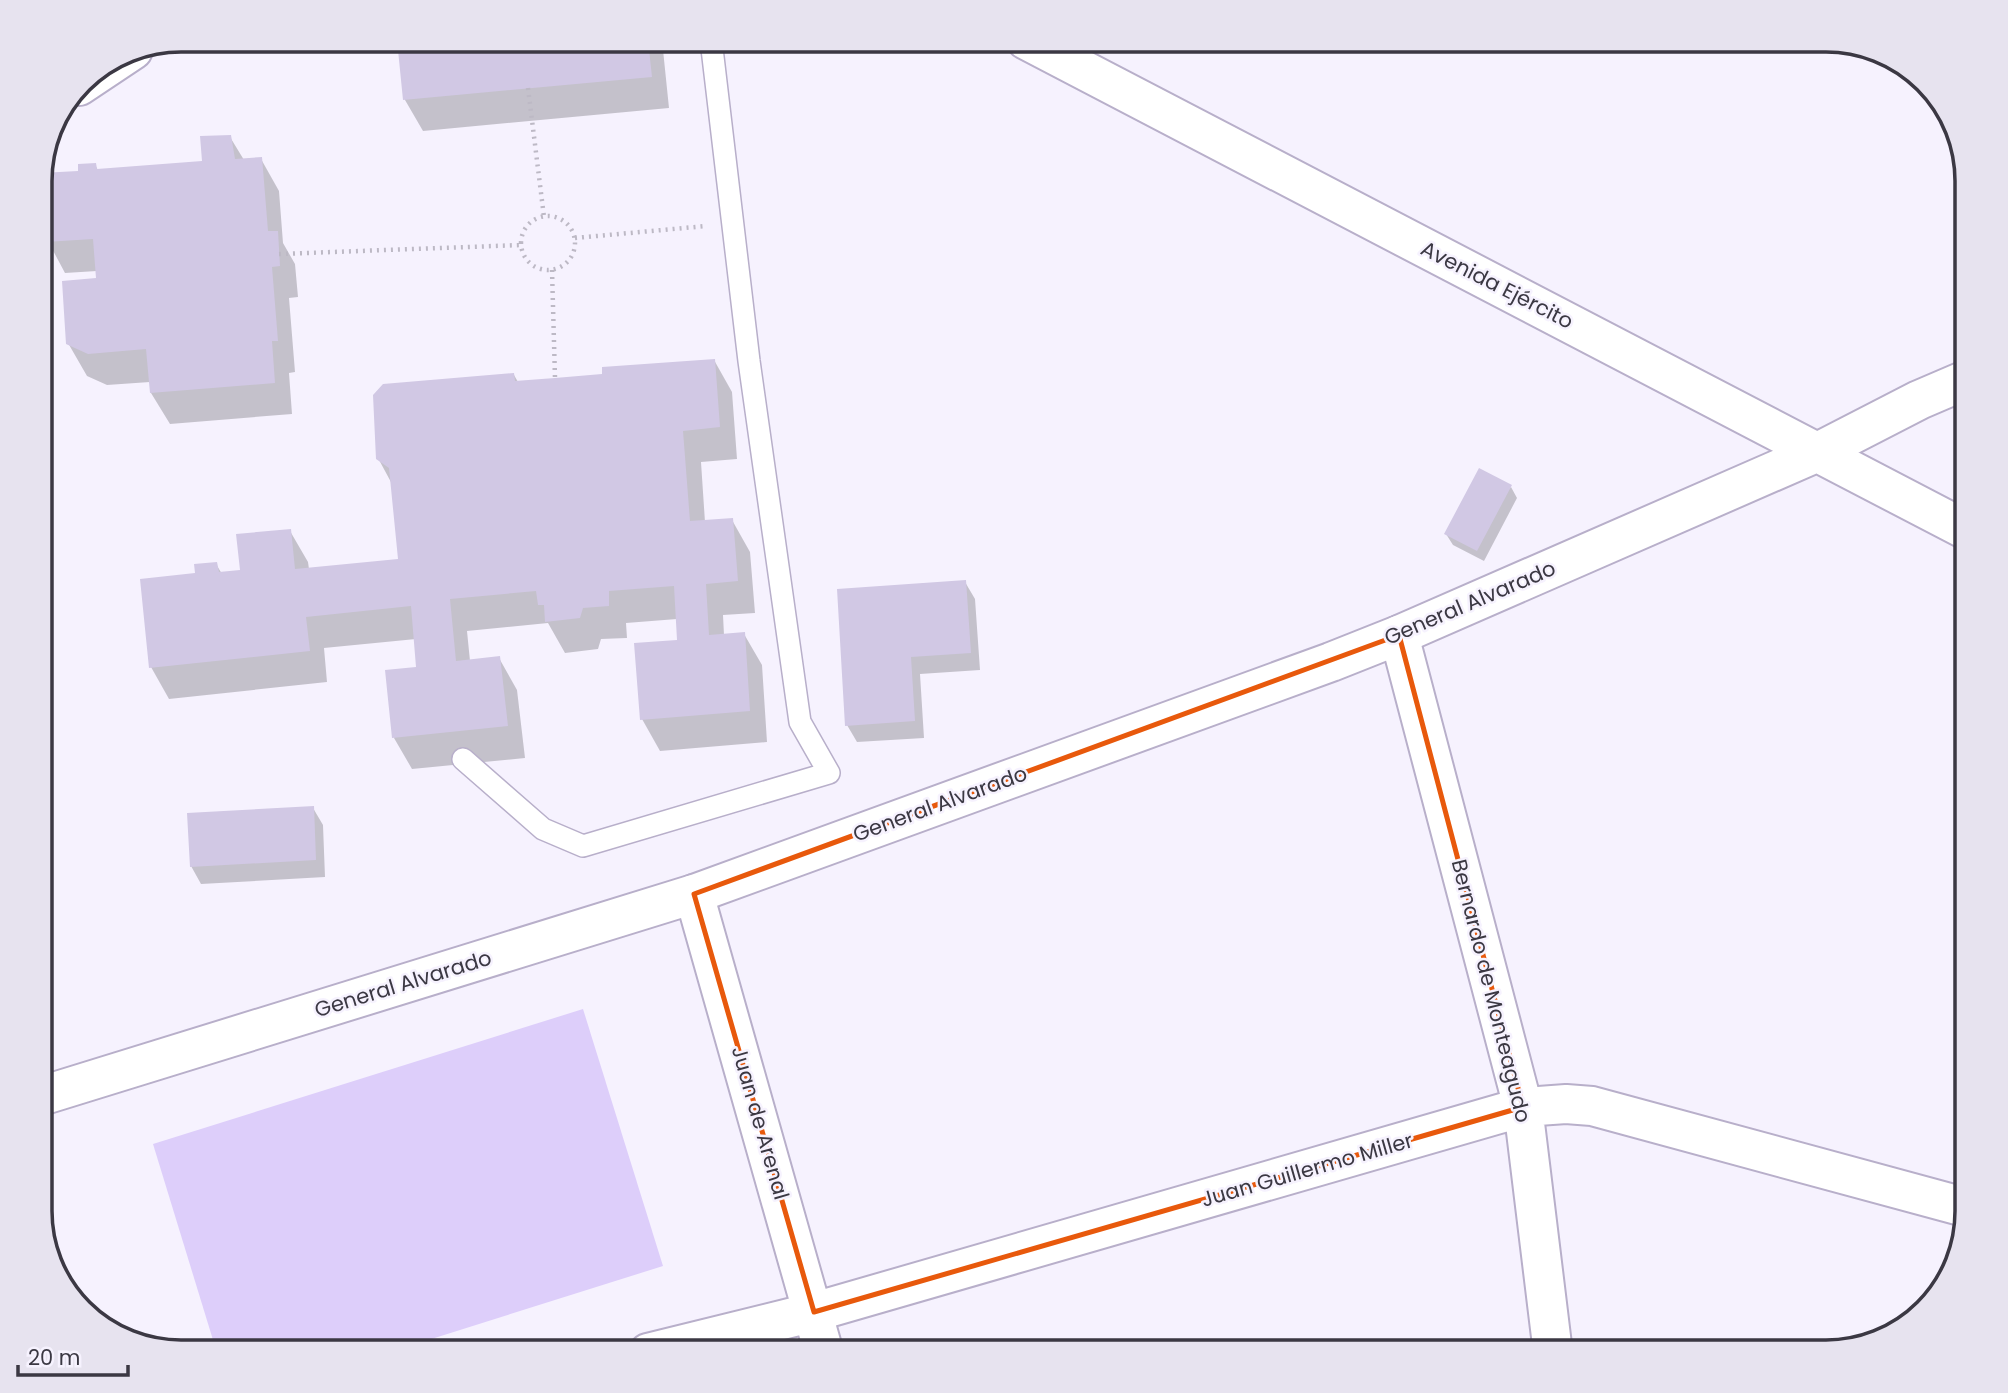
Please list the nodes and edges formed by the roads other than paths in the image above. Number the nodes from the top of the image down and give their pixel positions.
1 (712, 52) edge
2 (1049, 52) edge
3 (1955, 385) edge
4 (1818, 452) junction
5 (1955, 524) edge
6 (1399, 635) junction
7 (463, 759) dead end
8 (694, 894) junction
9 (53, 1092) edge
10 (1523, 1107) junction
11 (1955, 1204) edge
12 (814, 1312) junction
13 (701, 1340) edge
14 (821, 1340) edge
15 (1551, 1340) edge

1 - 7 lane
2 - 4 street, Avenida Ejército
3 - 4 street, General Alvarado
4 - 5 street, Avenida Ejército
4 - 6 street, General Alvarado
6 - 8 street, General Alvarado
6 - 10 street, Bernardo de Monteagudo
8 - 9 street, General Alvarado
8 - 12 street, Juan de Arenal
10 - 11 street, Juan Guillermo Miller
10 - 12 street, Juan Guillermo Miller
10 - 15 street, Bernardo de Monteagudo
12 - 13 street, Juan Guillermo Miller
12 - 14 street, Juan de Arenal

